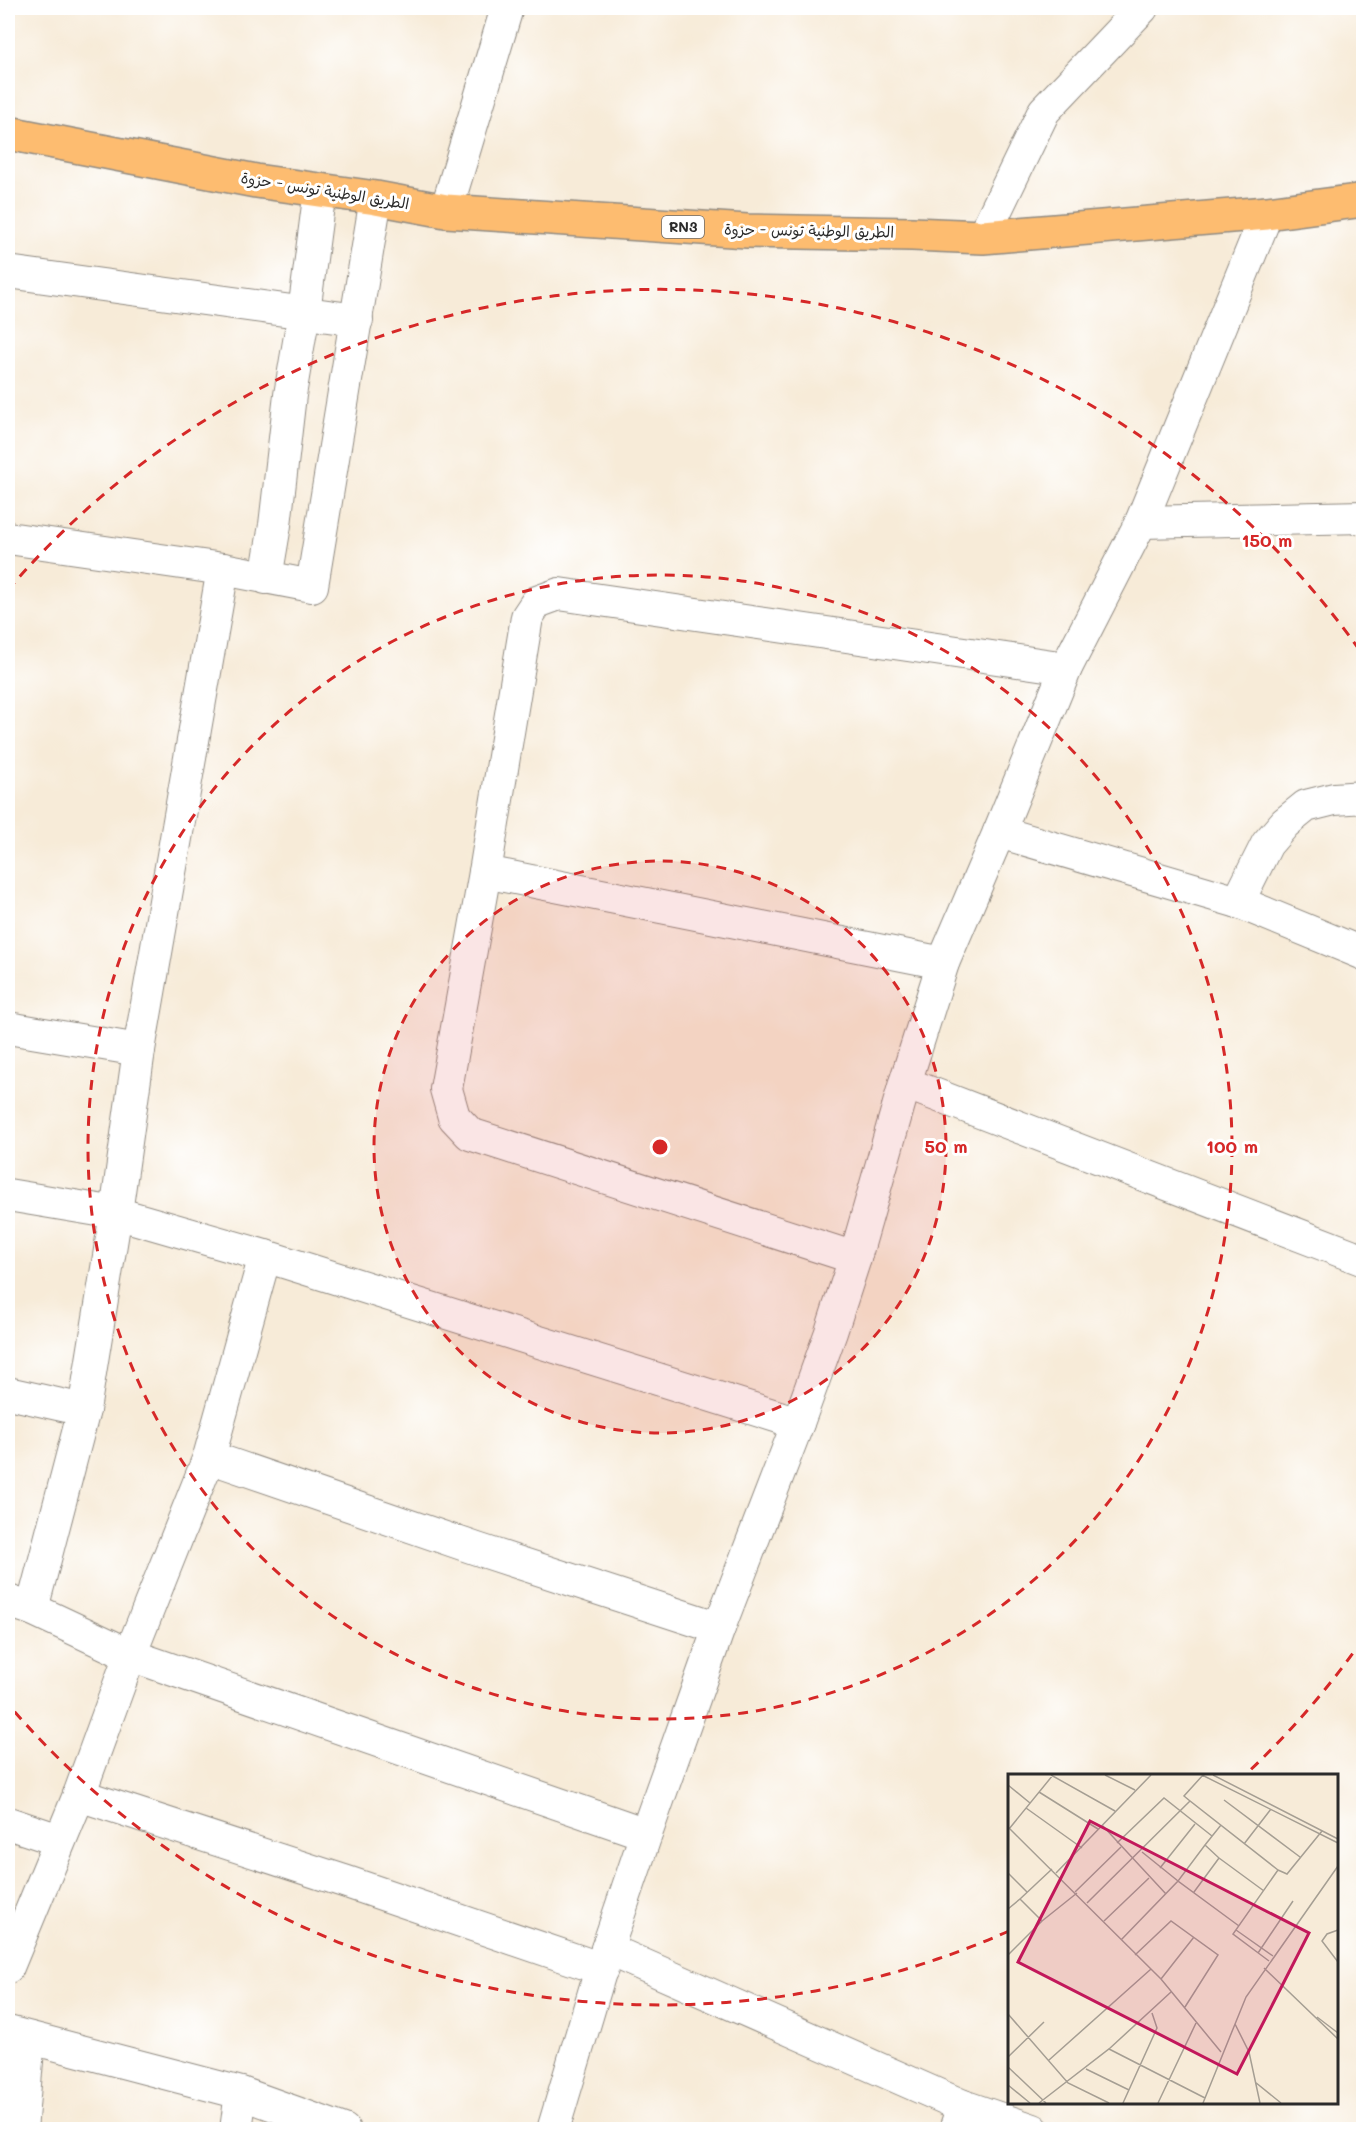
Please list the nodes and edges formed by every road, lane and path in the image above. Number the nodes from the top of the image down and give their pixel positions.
1 (507, 8) edge
2 (1142, 8) edge
3 (8, 133) edge
4 (320, 190) junction
5 (376, 198) junction
6 (1364, 200) edge
7 (446, 211) junction
8 (1267, 213) junction
9 (983, 237) junction
10 (8, 272) edge
11 (304, 312) junction
12 (357, 320) junction
13 (1364, 517) edge
14 (1141, 522) junction
15 (8, 538) edge
16 (223, 569) junction
17 (266, 578) junction
18 (1066, 668) junction
19 (1364, 797) edge
20 (999, 832) junction
21 (485, 872) junction
22 (1238, 902) junction
23 (1364, 954) edge
24 (943, 963) junction
25 (8, 1028) edge
26 (139, 1050) junction
27 (904, 1083) junction
28 (8, 1195) edge
29 (116, 1213) junction
30 (265, 1256) junction
31 (855, 1257) junction
32 (1364, 1260) edge
33 (8, 1393) edge
34 (84, 1410) junction
35 (798, 1423) junction
36 (209, 1456) junction
37 (20, 1605) edge
38 (719, 1628) junction
39 (130, 1654) junction
40 (79, 1795) junction
41 (8, 1823) edge
42 (646, 1834) junction
43 (59, 1840) junction
44 (605, 1959) junction
45 (8, 1967) edge
46 (18, 2035) edge
47 (241, 2093) junction
48 (959, 2118) edge
49 (21, 2130) edge
50 (236, 2130) edge
51 (344, 2130) edge
52 (553, 2130) edge
53 (1033, 2130) edge

1 - 7 street
2 - 9 street
3 - 4 main road, الطريق الوطنية تونس - حزوة / RN3
4 - 5 main road, الطريق الوطنية تونس - حزوة / RN3
4 - 11 street
5 - 7 main road, الطريق الوطنية تونس - حزوة / RN3
5 - 12 street
6 - 8 main road, الطريق الوطنية تونس - حزوة / RN3
7 - 9 main road, الطريق الوطنية تونس - حزوة / RN3
8 - 9 main road, الطريق الوطنية تونس - حزوة / RN3
8 - 14 street
10 - 11 street
11 - 12 street
11 - 17 street
12 - 17 street
13 - 14 street
14 - 18 street
15 - 16 street
16 - 17 street
16 - 26 street
18 - 20 street
18 - 21 street
19 - 22 street
20 - 22 street
20 - 24 street
21 - 24 street
21 - 31 street
22 - 23 street
24 - 27 street
25 - 26 street
26 - 29 street
27 - 31 street
27 - 32 street
28 - 29 street
29 - 30 street
29 - 34 street
30 - 35 street
30 - 36 street
31 - 35 street
33 - 34 street
34 - 37 street
35 - 38 street
36 - 38 street
36 - 39 street
37 - 39 street
38 - 42 street
39 - 40 street
39 - 42 street
40 - 43 street
40 - 44 street
41 - 43 street
42 - 44 street
43 - 45 street
44 - 48 street
44 - 52 street
46 - 47 street
46 - 49 street
47 - 50 street
47 - 51 street
48 - 53 street

